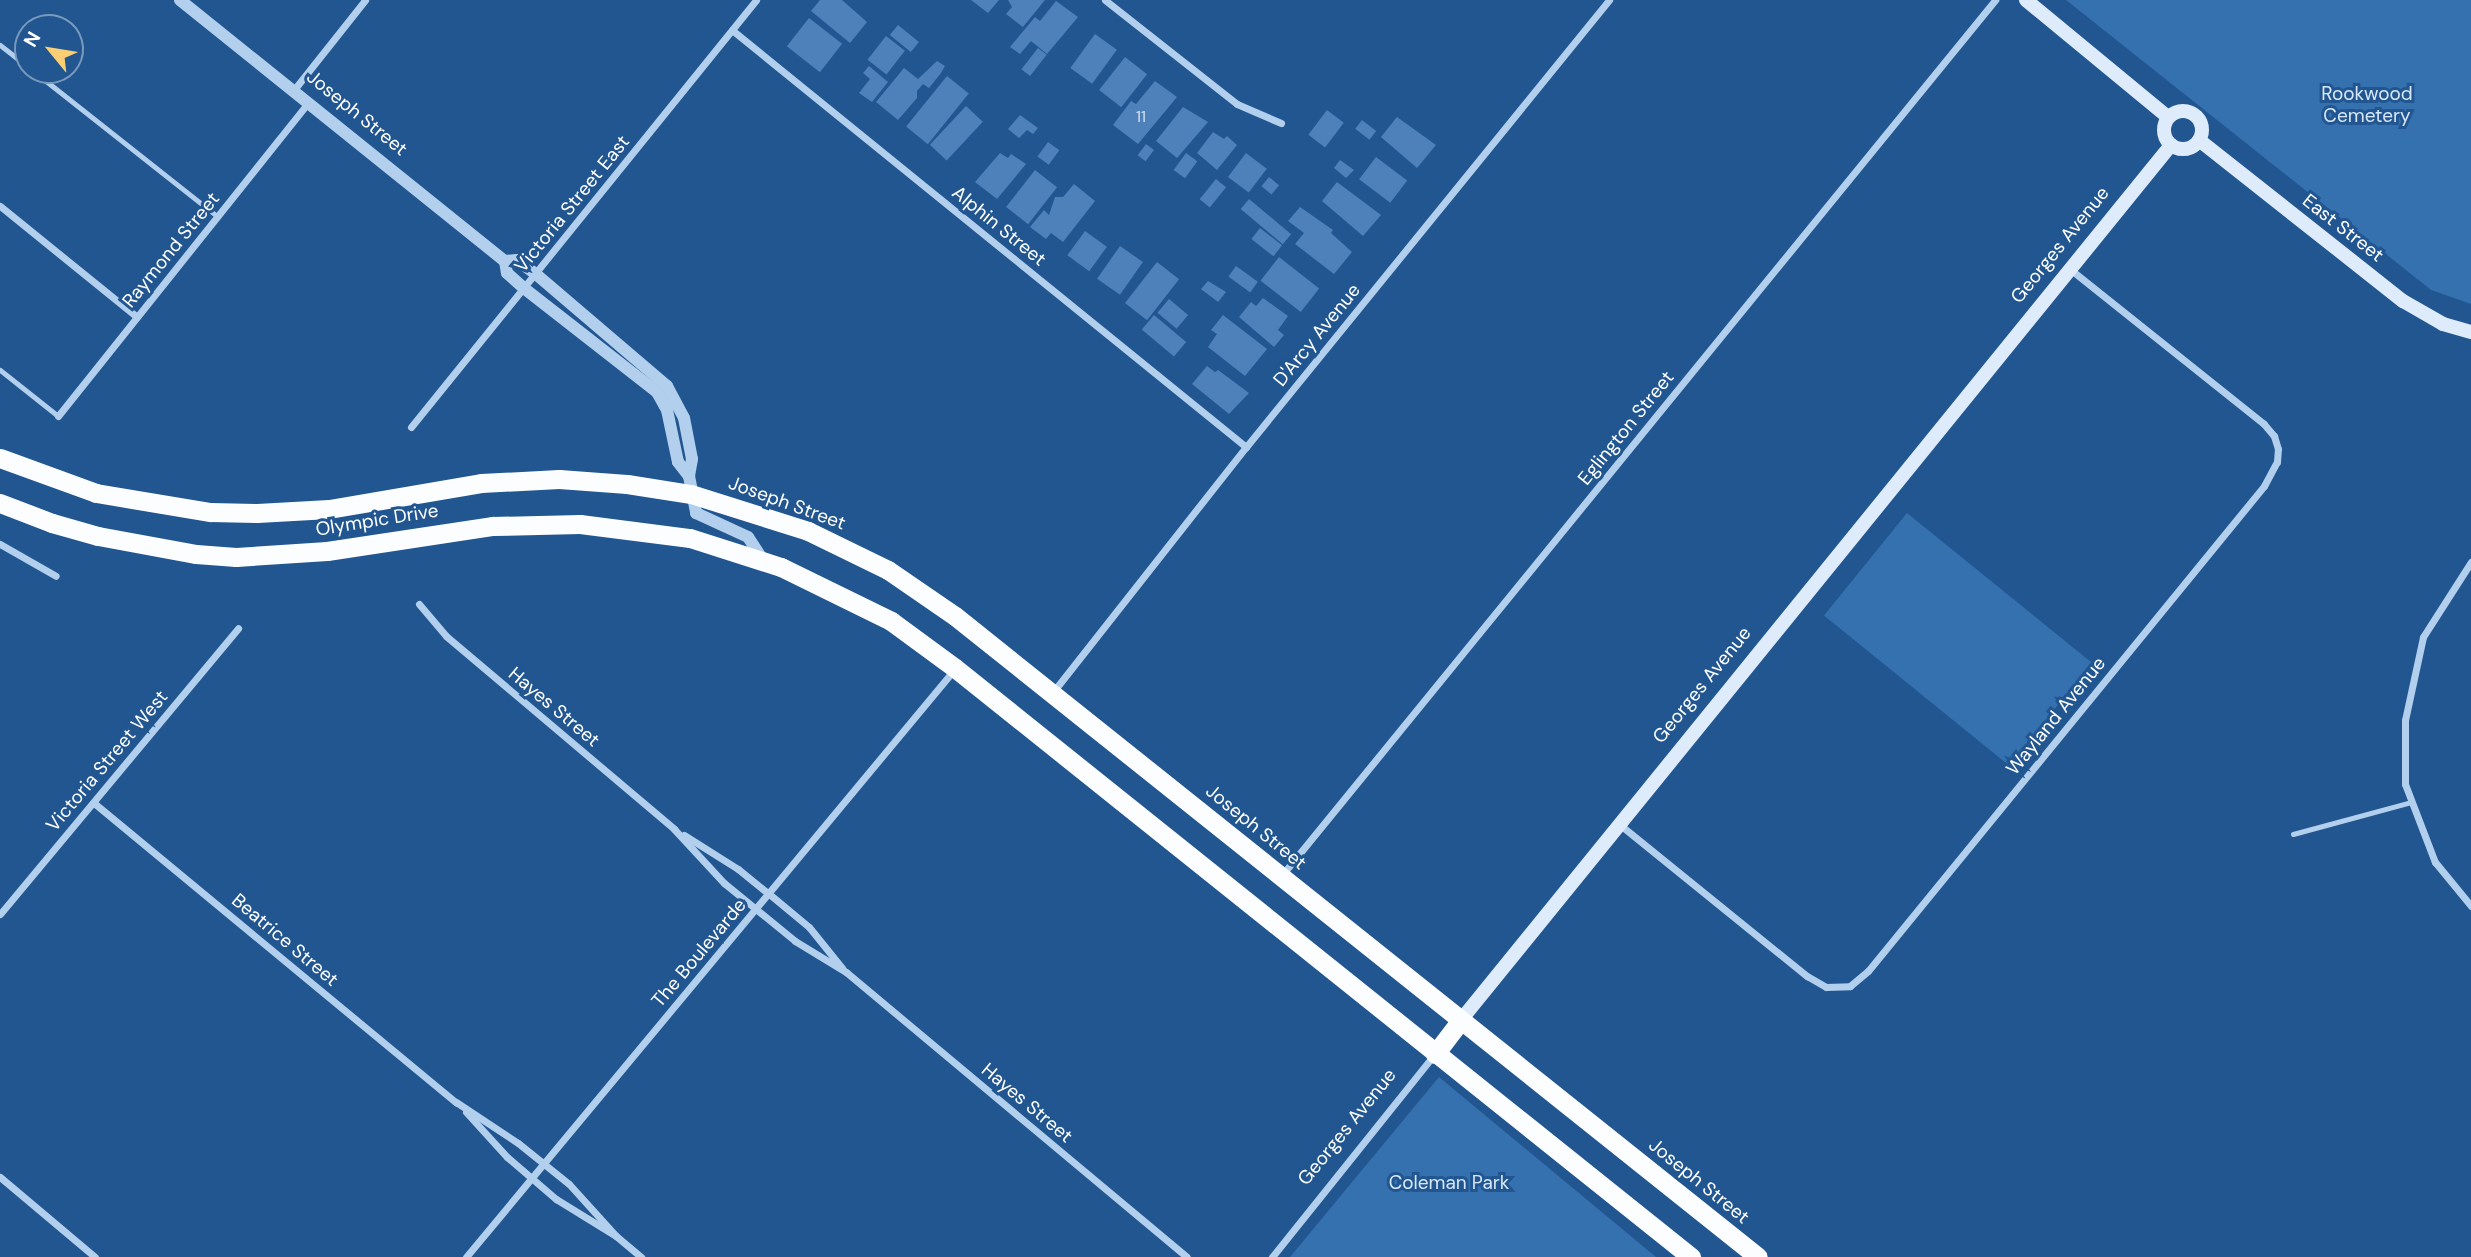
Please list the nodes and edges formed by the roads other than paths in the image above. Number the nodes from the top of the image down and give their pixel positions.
1 (180, 0) edge
2 (365, 0) edge
3 (756, 0) edge
4 (1105, 0) edge
5 (1609, 0) edge
6 (1995, 0) edge
7 (2026, 0) edge
8 (732, 30) junction
9 (0, 44) edge
10 (14, 56) edge
11 (50, 84) edge
12 (293, 90) junction
13 (308, 103) junction
14 (2168, 117) junction
15 (1281, 123) dead end
16 (2199, 140) junction
17 (2171, 145) junction
18 (0, 206) edge
19 (218, 217) junction
20 (505, 261) junction
21 (2070, 269) junction
22 (537, 275) junction
23 (525, 289) junction
24 (137, 317) junction
25 (2471, 332) edge
26 (609, 345) junction
27 (0, 370) edge
28 (58, 416) joint
29 (411, 427) dead end
30 (1247, 447) junction
31 (0, 458) edge
32 (690, 485) junction
33 (0, 503) edge
34 (0, 544) edge
35 (763, 559) junction
36 (2471, 562) edge
37 (56, 576) dead end
38 (419, 604) dead end
39 (238, 628) dead end
40 (955, 668) junction
41 (1052, 693) junction
42 (2412, 802) junction
43 (94, 803) junction
44 (1619, 823) junction
45 (674, 829) junction
46 (2293, 834) dead end
47 (1281, 876) junction
48 (768, 893) junction
49 (2471, 906) edge
50 (755, 909) junction
51 (0, 914) edge
52 (846, 972) junction
53 (1461, 1020) junction
54 (1435, 1054) junction
55 (456, 1102) junction
56 (544, 1164) junction
57 (0, 1177) edge
58 (532, 1178) junction
59 (616, 1236) junction
60 (95, 1257) edge
61 (466, 1257) edge
62 (641, 1257) edge
63 (1187, 1257) edge
64 (1272, 1257) edge
65 (1691, 1257) edge
66 (1758, 1257) edge

1 - 12 street, Joseph Street
2 - 12 street
3 - 8 street, Victoria Street East
4 - 15 street
5 - 30 street, D'Arcy Avenue
6 - 47 street, Eglington Street
7 - 14 main road
8 - 22 street, Victoria Street East
8 - 30 street, Alphin Street
9 - 10 lane
11 - 19 lane
12 - 13 street, Joseph Street
13 - 19 street, Raymond Street
13 - 20 street, Joseph Street
14 - 16 main road
14 - 17 main road
16 - 17 main road
16 - 25 main road, East Street
17 - 21 main road, Georges Avenue
18 - 24 street
19 - 24 street, Raymond Street
20 - 22 street, Joseph Street
20 - 23 street, Joseph Street
21 - 44 main road, Georges Avenue
21 - 44 street, Wayland Avenue
22 - 23 street, Victoria Street East
22 - 26 street, Joseph Street
23 - 26 street, Joseph Street
23 - 29 street, Victoria Street East
24 - 28 street, Raymond Street
26 - 32 street, Joseph Street
27 - 28 lane
30 - 41 street, D'Arcy Avenue
31 - 32 highway, Olympic Drive
32 - 35 street
32 - 41 highway, Joseph Street
33 - 35 highway, Olympic Drive
34 - 37 street
35 - 40 highway
36 - 42 street
38 - 45 street, Hayes Street
39 - 43 street, Victoria Street West
40 - 48 street, The Boulevarde
40 - 54 highway
41 - 47 highway, Joseph Street
42 - 46 lane
42 - 49 street
43 - 51 street, Victoria Street West
43 - 55 street, Beatrice Street
44 - 53 main road, Georges Avenue
45 - 48 street, Hayes Street
45 - 50 street, Hayes Street
47 - 53 highway, Joseph Street
48 - 50 street, The Boulevarde
48 - 52 street, Hayes Street
50 - 52 street, Hayes Street
50 - 56 street, The Boulevarde
52 - 63 street, Hayes Street
53 - 54 highway, Georges Avenue
53 - 66 highway, Joseph Street
54 - 64 street, Georges Avenue
54 - 65 highway
55 - 56 street, Beatrice Street
55 - 58 street, Beatrice Street
56 - 58 street, The Boulevarde
56 - 59 street, Beatrice Street
57 - 60 street
58 - 59 street, Beatrice Street
58 - 61 street, The Boulevarde
59 - 62 street, Beatrice Street

